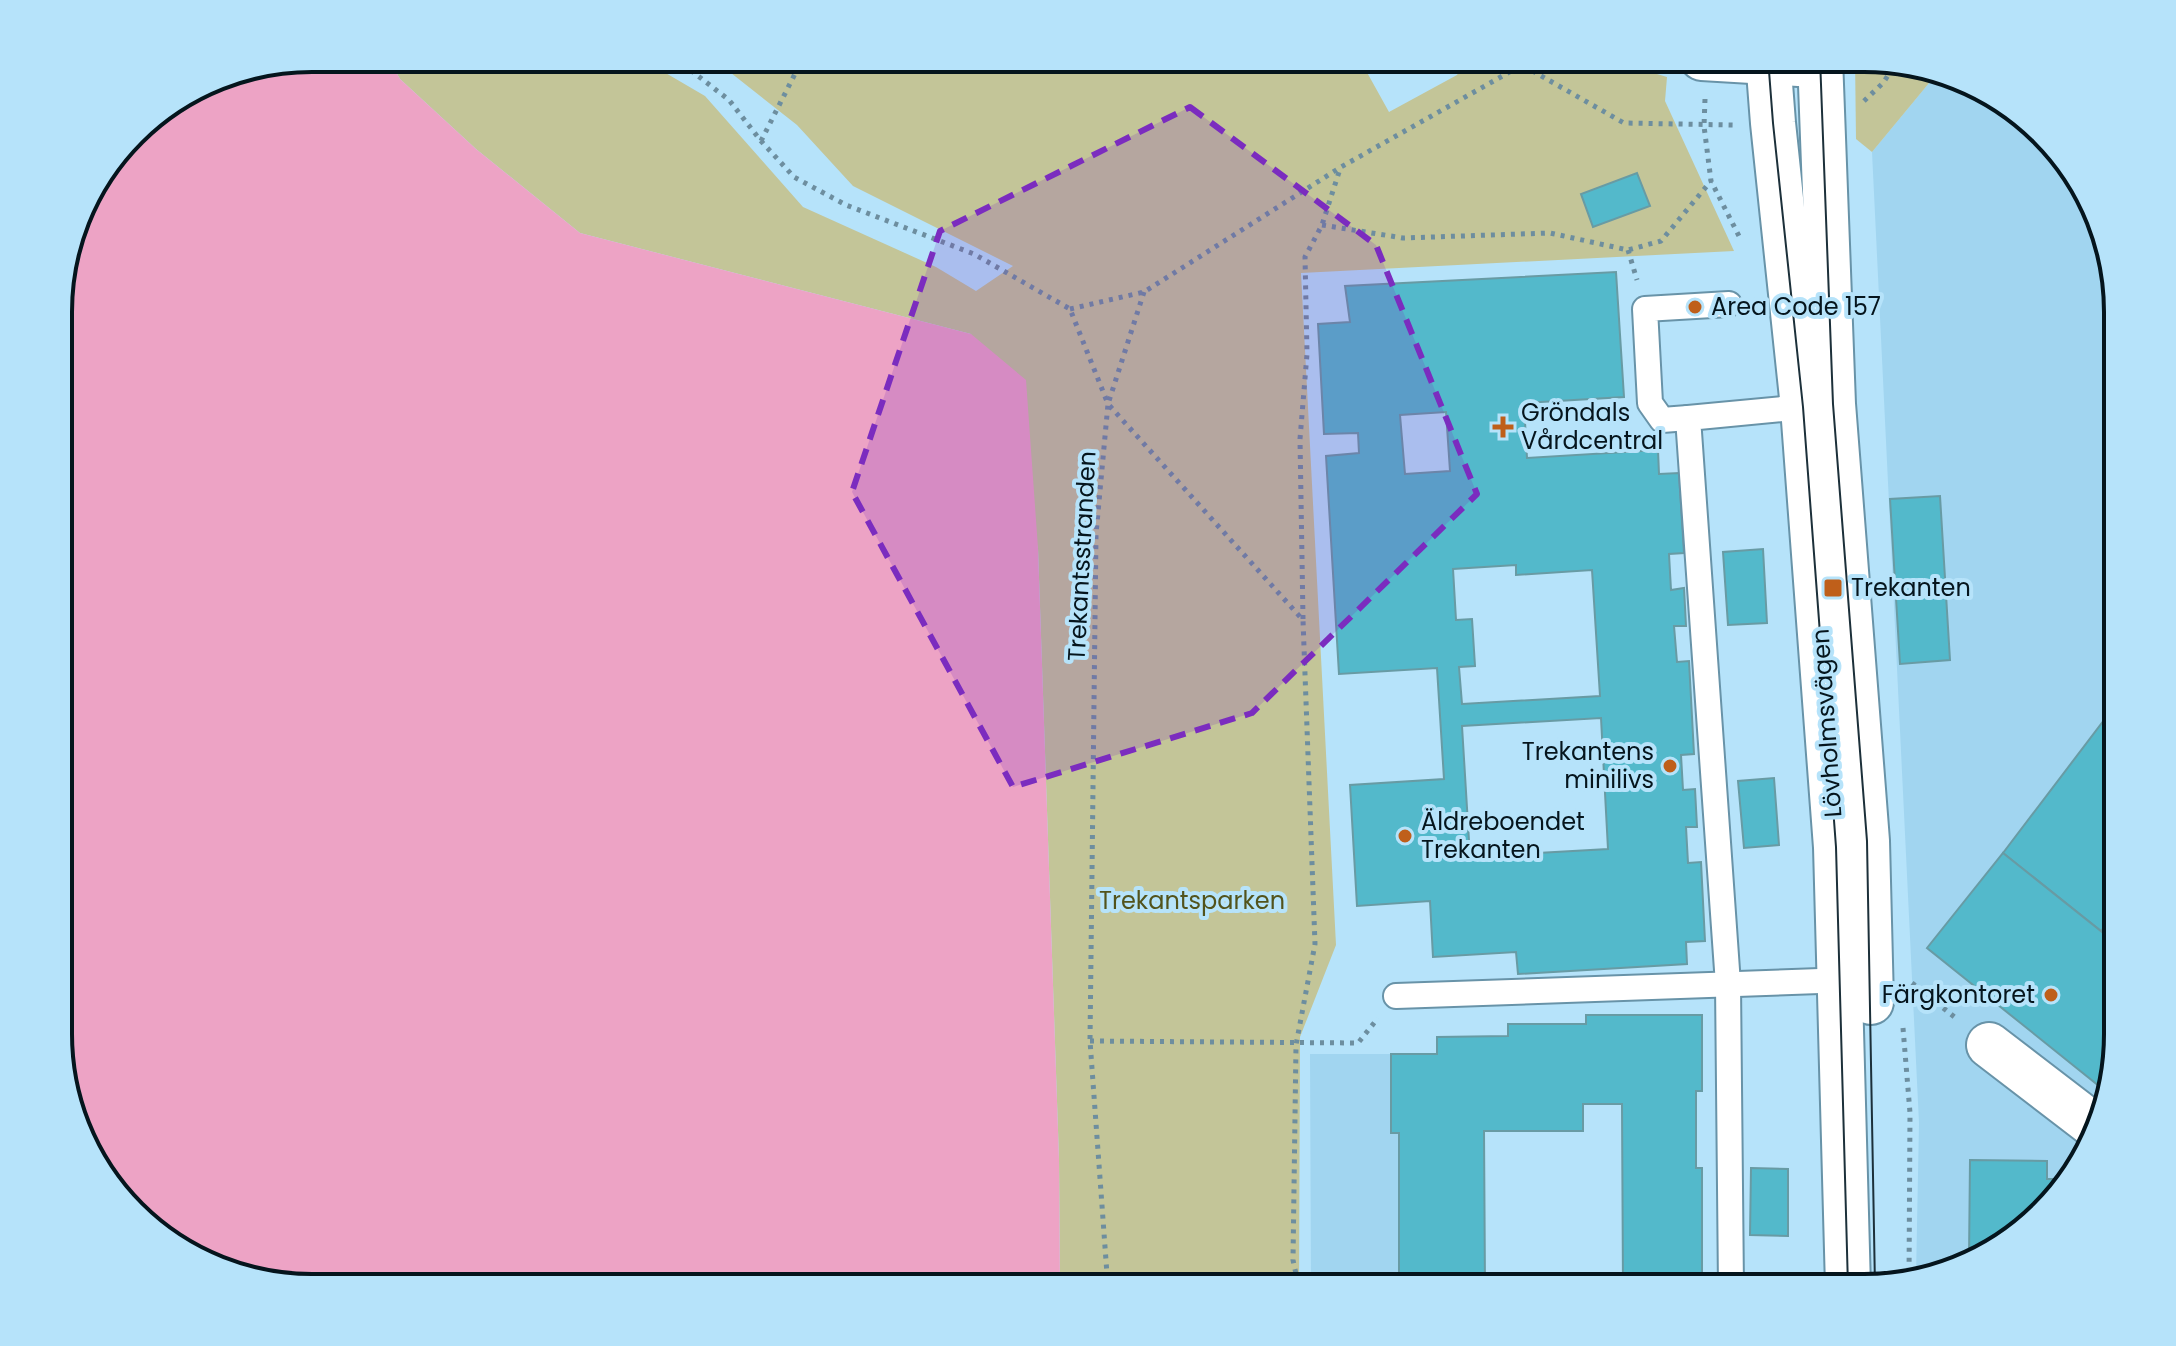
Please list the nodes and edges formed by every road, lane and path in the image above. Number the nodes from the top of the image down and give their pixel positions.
1 (1509, 72) edge
2 (1535, 72) edge
3 (1770, 72) edge
4 (1820, 72) edge
5 (694, 73) edge
6 (796, 73) edge
7 (1889, 74) edge
8 (1863, 102) dead end
9 (1704, 126) dead end
10 (761, 141) junction
11 (1341, 167) junction
12 (1711, 181) dead end
13 (1322, 225) junction
14 (1144, 292) junction
15 (1729, 304) dead end
16 (1070, 309) junction
17 (1108, 404) junction
18 (1818, 406) junction
19 (1688, 418) junction
20 (1303, 620) junction
21 (1873, 981) junction
22 (1728, 984) junction
23 (1396, 996) joint
24 (1090, 1041) junction
25 (1296, 1045) junction
26 (1989, 1045) joint
27 (2087, 1120) edge
28 (1107, 1273) edge
29 (1296, 1273) edge
30 (1731, 1273) edge
31 (1849, 1273) edge
32 (1875, 1273) edge

1 - 11 path
2 - 9 path
3 - 18 street, Lövholmsvägen
4 - 18 street, Lövholmsvägen
5 - 10 path
6 - 10 path
7 - 8 path
10 - 16 path
11 - 13 path
11 - 14 path
12 - 13 path
13 - 20 path
14 - 16 path
14 - 17 path
15 - 19 lane
16 - 17 path, Trekantsstranden
17 - 20 path
17 - 24 path, Trekantsstranden
18 - 19 lane
18 - 21 street, Lövholmsvägen
19 - 22 lane
20 - 25 path
21 - 22 lane
21 - 26 path
21 - 31 street, Lövholmsvägen
21 - 32 street, Lövholmsvägen
22 - 23 lane
22 - 30 lane
23 - 25 path
24 - 25 path
24 - 28 path, Trekantsstranden
25 - 29 path
26 - 27 street

